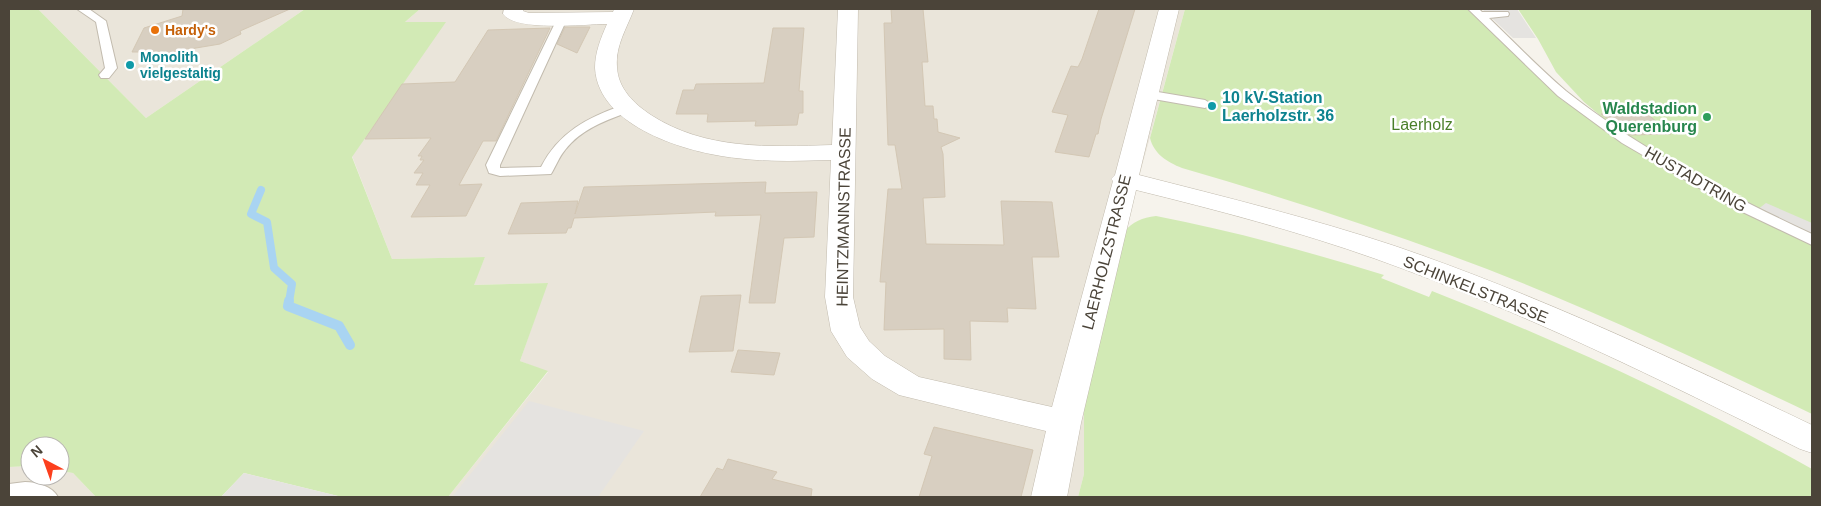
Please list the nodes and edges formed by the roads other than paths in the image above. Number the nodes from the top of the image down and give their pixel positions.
1 (82, 9) edge
2 (514, 9) edge
3 (848, 9) edge
4 (1169, 9) edge
5 (1476, 12) edge
6 (622, 13) edge
7 (1504, 14) dead end
8 (562, 19) junction
9 (105, 75) dead end
10 (1146, 94) junction
11 (1205, 104) dead end
12 (627, 108) junction
13 (844, 152) junction
14 (1124, 179) junction
15 (1812, 240) edge
16 (1064, 423) junction
17 (1812, 440) edge
18 (9, 492) edge
19 (48, 497) edge
20 (1049, 497) edge

1 - 9 lane
2 - 8 street
3 - 13 street, HEINTZMANNSTRASSE
4 - 10 street, LAERHOLZSTRASSE
5 - 7 lane
5 - 15 lane, HUSTADTRING
6 - 8 street
6 - 12 street
8 - 12 lane
10 - 11 lane
10 - 14 street, LAERHOLZSTRASSE
12 - 13 street
13 - 16 street, HEINTZMANNSTRASSE
14 - 16 street, LAERHOLZSTRASSE
14 - 17 street, SCHINKELSTRASSE
16 - 20 street, LAERHOLZSTRASSE
18 - 19 lane

